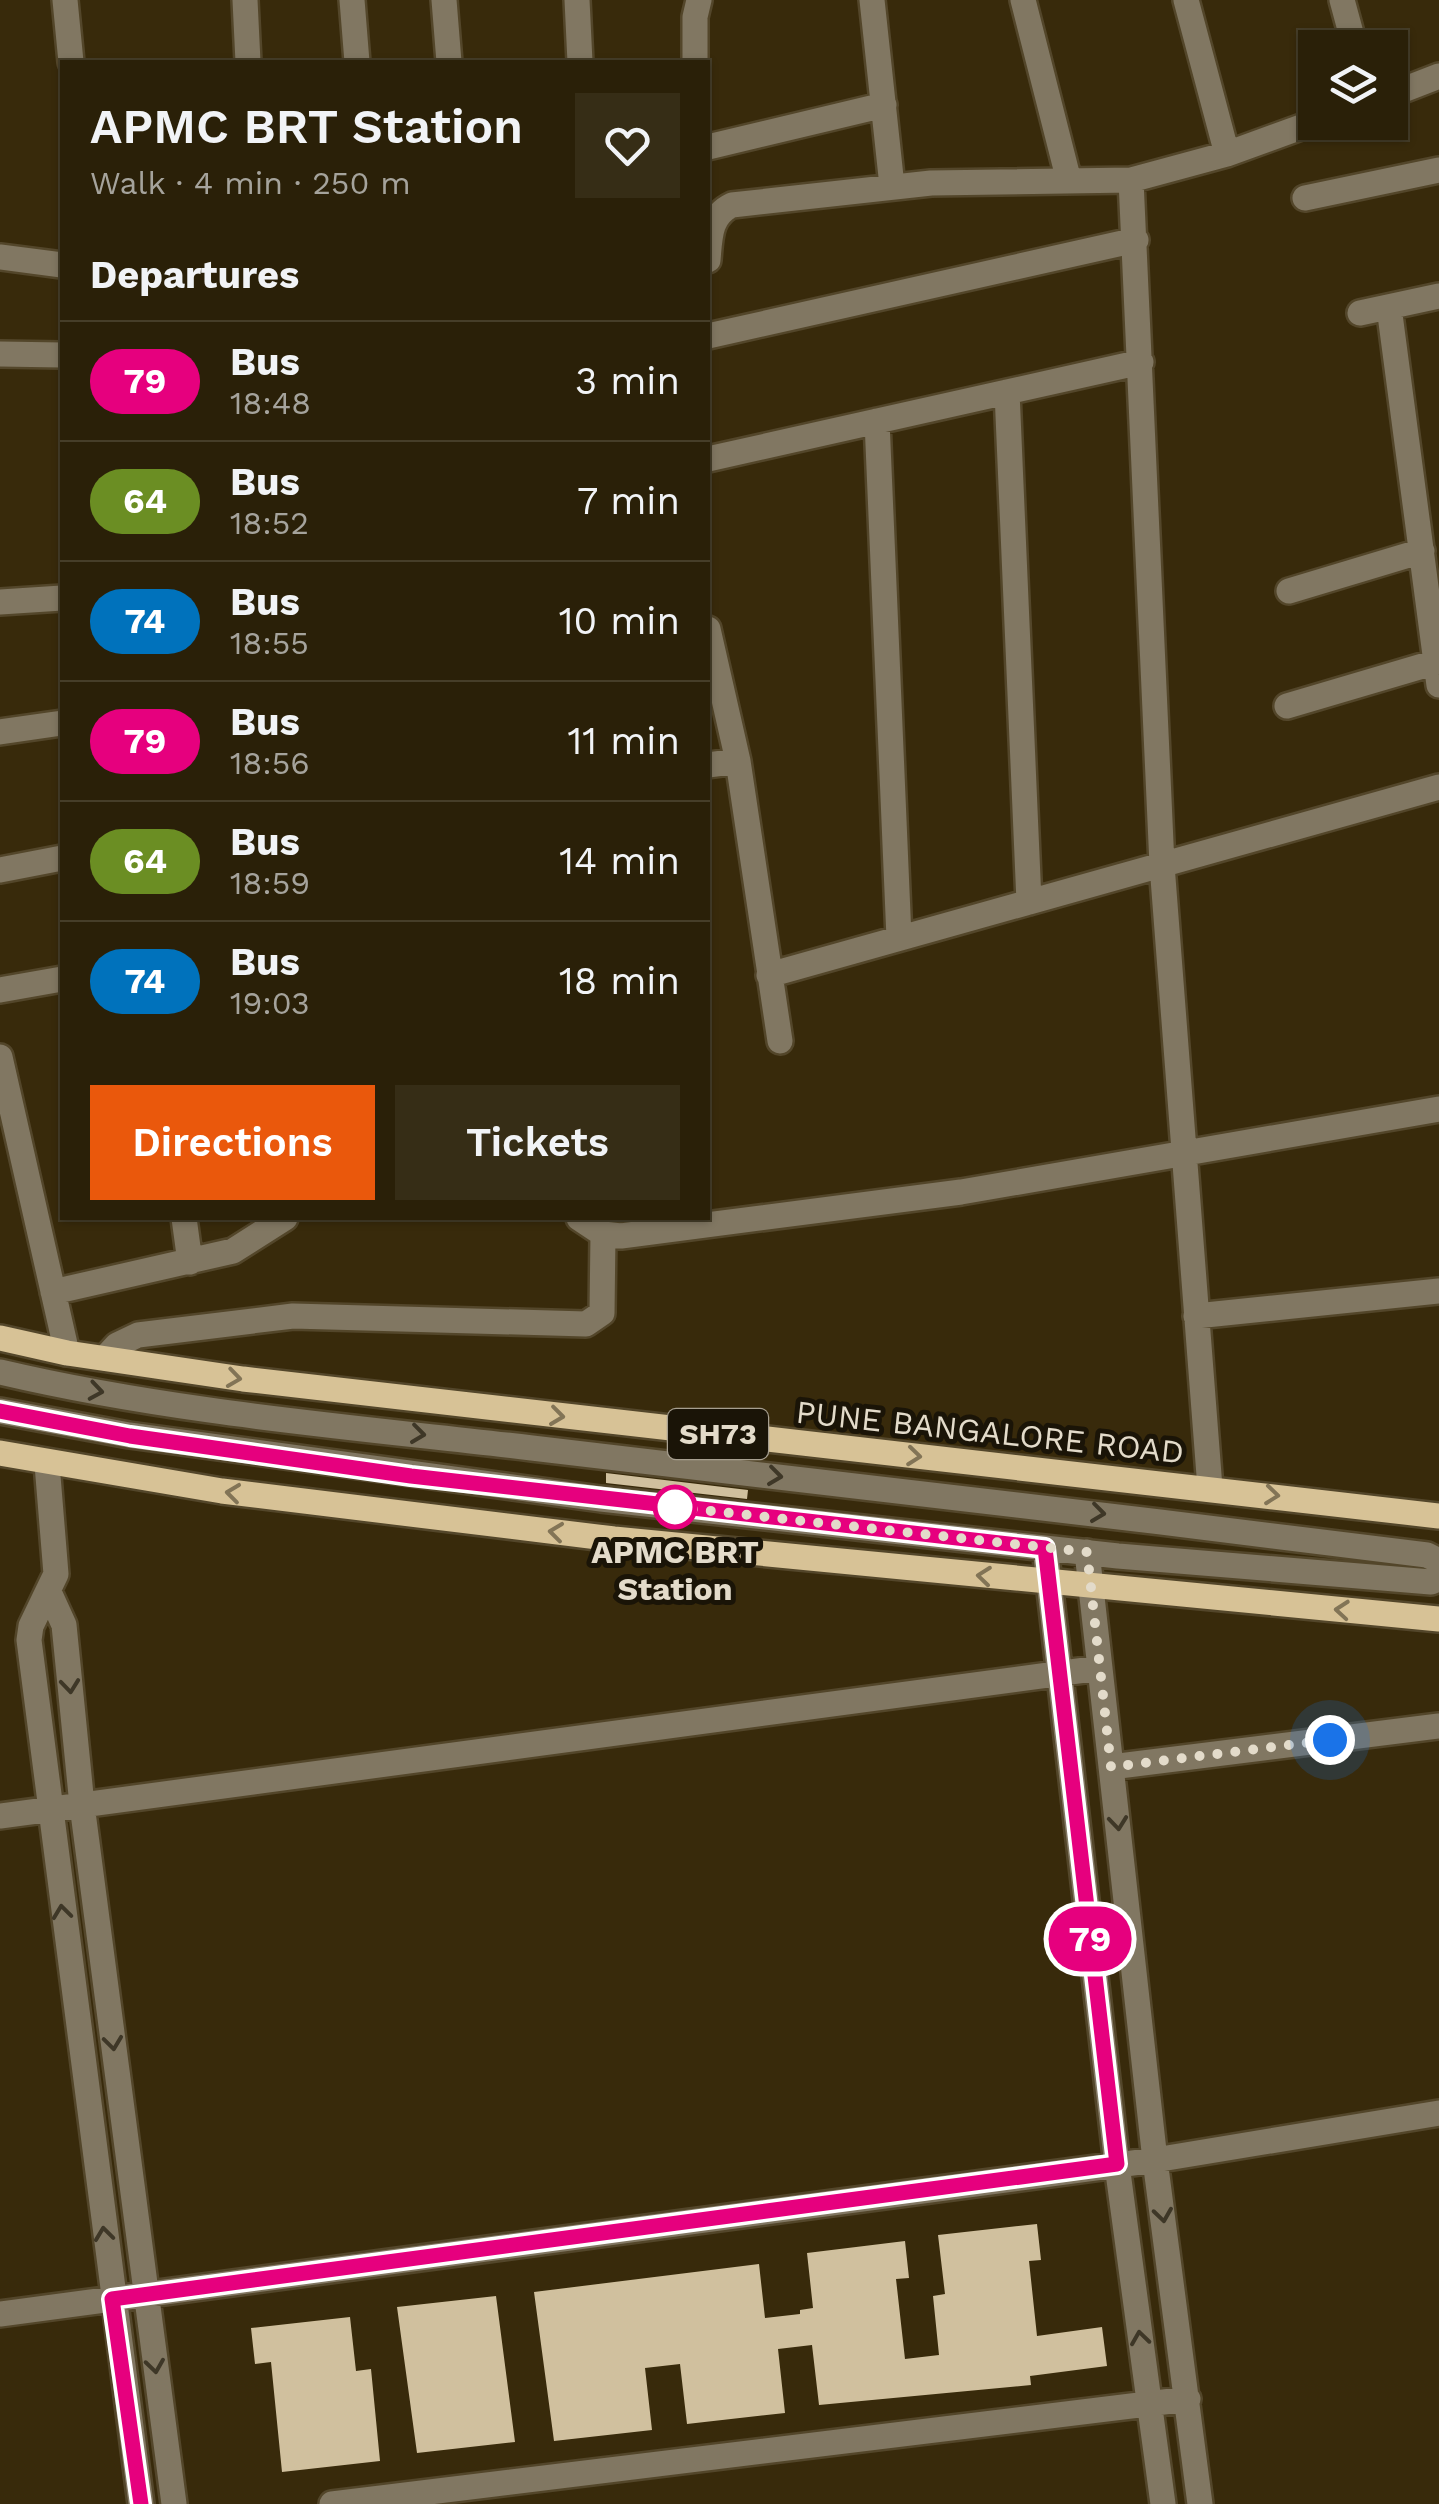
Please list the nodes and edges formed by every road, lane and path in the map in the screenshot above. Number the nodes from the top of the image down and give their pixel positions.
1 (66, 0) edge
2 (245, 0) edge
3 (352, 0) edge
4 (444, 0) edge
5 (577, 0) edge
6 (699, 0) edge
7 (874, 0) edge
8 (1024, 0) edge
9 (1186, 0) edge
10 (1342, 0) edge
11 (1350, 30) edge
12 (70, 60) edge
13 (248, 60) edge
14 (358, 60) edge
15 (449, 60) edge
16 (580, 60) edge
17 (695, 60) edge
18 (1439, 76) edge
19 (1408, 88) edge
20 (884, 105) junction
21 (1298, 128) edge
22 (710, 146) edge
23 (1226, 154) junction
24 (1439, 170) edge
25 (1068, 180) junction
26 (1131, 180) junction
27 (892, 186) junction
28 (1305, 198) dead end
29 (1136, 240) junction
30 (710, 244) edge
31 (0, 257) edge
32 (60, 265) edge
33 (1439, 296) edge
34 (1390, 307) junction
35 (1360, 313) dead end
36 (710, 336) edge
37 (0, 354) edge
38 (60, 356) edge
39 (1141, 362) junction
40 (1007, 392) junction
41 (877, 421) junction
42 (710, 459) edge
43 (1422, 552) junction
44 (1290, 592) dead end
45 (60, 598) edge
46 (0, 602) edge
47 (710, 637) edge
48 (1438, 674) edge
49 (1287, 706) dead end
50 (60, 723) edge
51 (0, 732) edge
52 (738, 761) junction
53 (710, 765) edge
54 (1439, 787) edge
55 (60, 858) edge
56 (1162, 864) junction
57 (0, 870) edge
58 (1029, 902) junction
59 (900, 938) junction
60 (769, 975) junction
61 (60, 979) edge
62 (0, 990) edge
63 (780, 1040) dead end
64 (0, 1057) edge
65 (1439, 1109) edge
66 (1183, 1154) junction
67 (184, 1220) edge
68 (281, 1220) edge
69 (581, 1220) edge
70 (604, 1234) junction
71 (190, 1262) junction
72 (1439, 1291) edge
73 (54, 1292) junction
74 (1196, 1316) junction
75 (0, 1338) edge
76 (67, 1352) junction
77 (105, 1358) junction
78 (0, 1372) edge
79 (0, 1411) edge
80 (0, 1454) edge
81 (48, 1464) junction
82 (1210, 1488) junction
83 (1439, 1516) edge
84 (1045, 1548) junction
85 (1087, 1552) junction
86 (1439, 1561) edge
87 (1439, 1580) edge
88 (1047, 1582) junction
89 (1091, 1586) junction
90 (50, 1592) junction
91 (1439, 1619) edge
92 (1100, 1668) junction
93 (1058, 1674) junction
94 (1439, 1726) edge
95 (1111, 1767) junction
96 (82, 1805) junction
97 (49, 1809) junction
98 (0, 1816) edge
99 (1439, 2113) edge
100 (1155, 2160) junction
101 (1117, 2164) junction
102 (146, 2294) junction
103 (112, 2299) junction
104 (0, 2314) edge
105 (1188, 2399) junction
106 (1150, 2405) junction
107 (141, 2504) edge
108 (174, 2504) edge
109 (332, 2504) edge
110 (1162, 2504) edge
111 (1200, 2504) edge

1 - 12 street
2 - 13 street
3 - 14 street
4 - 15 street
5 - 16 street
6 - 17 street
7 - 20 street
8 - 25 street
9 - 23 street
10 - 11 street
18 - 19 street
20 - 22 street
20 - 27 street
21 - 23 street
23 - 26 street
24 - 28 street
25 - 26 street
25 - 27 street
26 - 29 street
27 - 30 street
29 - 36 street
29 - 39 street
31 - 32 street
33 - 34 street
34 - 35 street
34 - 43 street
37 - 38 street
39 - 40 street
39 - 56 street
40 - 41 street
40 - 58 street
41 - 42 street
41 - 59 street
43 - 44 street
43 - 48 street
45 - 46 street
47 - 52 street
48 - 49 street
50 - 51 street
52 - 53 street
52 - 60 street
54 - 56 street
55 - 57 street
56 - 58 street
56 - 66 street
58 - 59 street
59 - 60 street
60 - 63 street
61 - 62 street
64 - 73 street
65 - 66 street
66 - 70 street
66 - 74 street
67 - 71 street
68 - 71 street
69 - 70 street
70 - 77 street
71 - 73 street
72 - 74 street
73 - 76 street
74 - 82 street
75 - 76 main road, PUNE BANGALORE ROAD / SH73
76 - 77 main road, PUNE BANGALORE ROAD / SH73
77 -> 82 main road, PUNE BANGALORE ROAD / SH73
78 -> 86 street
79 - 84 street
80 - 81 main road
88 -> 81 main road
81 - 90 street
82 -> 83 main road, PUNE BANGALORE ROAD / SH73
84 - 85 street
84 - 88 street
85 - 87 street
85 - 89 street
88 - 89 main road
88 - 93 street
91 -> 89 main road
89 - 92 street
90 -> 96 street
90 - 97 street
92 - 93 street
92 - 95 street
93 - 96 street
93 - 101 street
94 - 95 street
95 -> 100 street
96 - 97 street
96 -> 102 street
97 - 98 street
103 -> 97 street
99 - 100 street
100 - 101 street
100 -> 105 street
101 - 102 street
106 -> 101 street
102 - 103 street
102 -> 108 street
103 - 104 street
103 - 107 street
105 - 106 street
105 - 111 street
106 - 109 street
106 - 110 street

